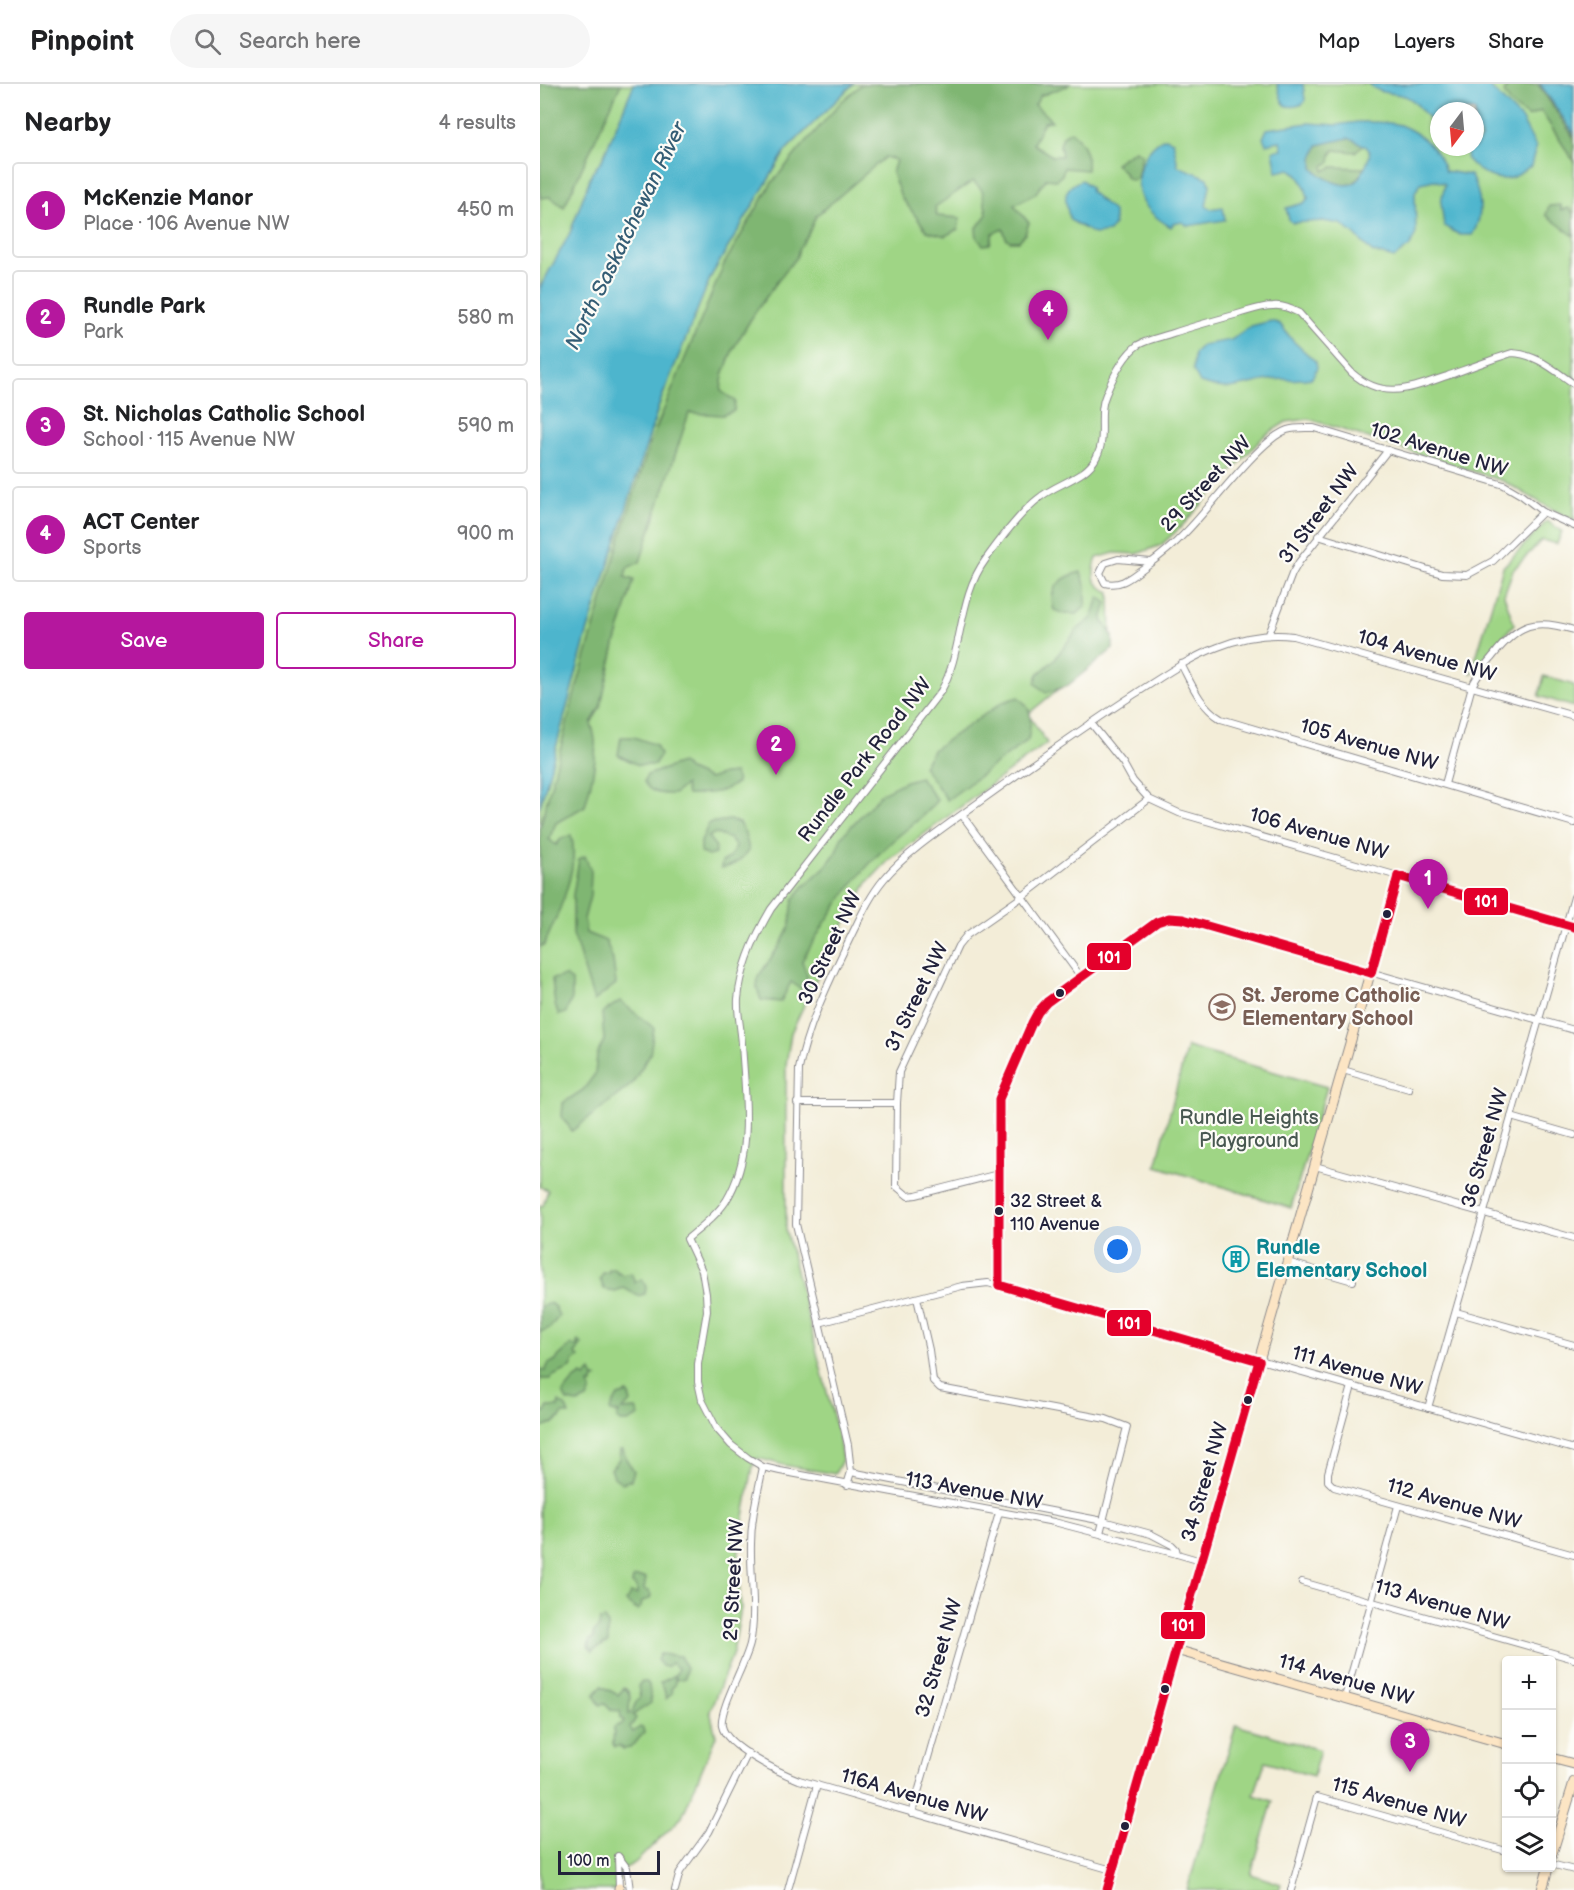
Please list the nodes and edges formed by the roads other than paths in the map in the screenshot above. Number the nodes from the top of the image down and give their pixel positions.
1 (1574, 384) edge
2 (1286, 430) joint
3 (1388, 450) junction
4 (1543, 512) junction
5 (1574, 526) edge
6 (1318, 536) junction
7 (1151, 562) junction
8 (1574, 630) edge
9 (1269, 634) junction
10 (1181, 664) junction
11 (1472, 686) junction
12 (1574, 716) edge
13 (1091, 723) junction
14 (1445, 784) junction
15 (1149, 799) junction
16 (962, 815) junction
17 (1574, 822) edge
18 (1398, 876) junction
19 (1023, 896) junction
20 (1574, 897) edge
21 (1570, 926) edge
22 (1371, 973) junction
23 (1081, 977) junction
24 (1539, 1020) junction
25 (1574, 1030) edge
26 (1343, 1070) junction
27 (1409, 1089) dead end
28 (797, 1103) junction
29 (897, 1103) junction
30 (1511, 1117) junction
31 (1574, 1135) edge
32 (1315, 1166) junction
33 (999, 1174) junction
34 (1484, 1213) junction
35 (1574, 1239) edge
36 (1287, 1262) junction
37 (1353, 1281) dead end
38 (999, 1285) junction
39 (916, 1298) junction
40 (1456, 1312) junction
41 (819, 1323) junction
42 (1574, 1345) edge
43 (1259, 1361) junction
44 (1352, 1386) junction
45 (1428, 1408) junction
46 (1574, 1449) edge
47 (764, 1467) junction
48 (851, 1472) junction
49 (847, 1485) junction
50 (1398, 1506) junction
51 (999, 1513) junction
52 (1103, 1521) junction
53 (1100, 1533) junction
54 (1177, 1554) junction
55 (1574, 1555) edge
56 (1201, 1561) junction
57 (1302, 1582) dead end
58 (1372, 1602) junction
59 (1176, 1650) junction
60 (1574, 1659) edge
61 (1345, 1697) junction
62 (722, 1727) joint
63 (1502, 1743) edge
64 (748, 1753) junction
65 (1556, 1759) edge
66 (1574, 1764) edge
67 (1574, 1782) edge
68 (817, 1785) junction
69 (912, 1813) junction
70 (1556, 1841) edge
71 (1502, 1850) edge
72 (1556, 1865) edge
73 (1112, 1870) junction
74 (1574, 1870) edge
75 (1547, 1872) edge
76 (619, 1889) edge
77 (630, 1890) edge
78 (675, 1890) edge
79 (788, 1890) edge
80 (1107, 1890) edge
81 (1291, 1890) edge
82 (1542, 1890) edge

1 - 47 street, Rundle Park Road NW
2 - 3 street, 102 Avenue NW
2 - 7 street, 29 Street NW
3 - 4 street, 102 Avenue NW
3 - 6 street, 31 Street NW
4 - 5 street, 102 Avenue NW
4 - 6 street
6 - 9 street, 31 Street NW
7 - 7 street, 29 Street NW
8 - 11 street
9 - 10 street, 30 Street NW
9 - 11 street, 104 Avenue NW
10 - 13 street, 30 Street NW
10 - 14 street, 105 Avenue NW
11 - 12 street, 104 Avenue NW
11 - 14 street
13 - 15 street, 106 Avenue NW
13 - 16 street, 30 Street NW
14 - 17 street, 105 Avenue NW
15 - 18 street, 106 Avenue NW
15 - 19 street, 31 Street NW
16 - 19 street
16 - 28 street, 30 Street NW
18 - 21 street, 106 Avenue NW
18 - 22 street, 34 Street NW
19 - 23 street
19 - 29 street, 31 Street NW
20 - 21 street, 36 Street NW
21 - 24 street, 36 Street NW
22 - 23 street
22 - 24 street
22 - 26 street, 34 Street NW
23 - 33 street
24 - 25 street
24 - 30 street, 36 Street NW
26 - 27 street
26 - 32 street, 34 Street NW
28 - 29 street
28 - 41 street, 30 Street NW
29 - 33 street, 31 Street NW
30 - 31 street
30 - 34 street, 36 Street NW
32 - 34 street
32 - 36 street, 34 Street NW
33 - 38 street
34 - 35 street
34 - 40 street, 36 Street NW
36 - 37 street
36 - 43 street, 34 Street NW
38 - 39 street, 111 Avenue NW
38 - 43 street, 111 Avenue NW
39 - 41 street, 111 Avenue NW
39 - 52 street
40 - 42 street
40 - 45 street, 36 Street NW
41 - 48 street, 30 Street NW
43 - 44 street, 111 Avenue NW
43 - 56 street, 34 Street NW
44 - 45 street, 111 Avenue NW
44 - 50 street, 112 Avenue NW
45 - 46 street, 111 Avenue NW
47 - 49 street, 113 Avenue NW
47 - 62 street, 29 Street NW
48 - 49 street, 30 Street NW
48 - 52 street, 113 Avenue NW
49 - 51 street, 113 Avenue NW
50 - 55 street, 112 Avenue NW
50 - 58 street
51 - 53 street, 113 Avenue NW
51 - 69 street, 32 Street NW
52 - 53 street
52 - 54 street, 113 Avenue NW
53 - 54 street, 113 Avenue NW
54 - 56 street, 113 Avenue NW
56 - 59 street, 34 Street NW
57 - 58 street, 113 Avenue NW
58 - 60 street, 113 Avenue NW
58 - 61 street
59 - 61 street, 114 Avenue NW
59 - 73 street, 34 Street NW
61 - 63 street, 114 Avenue NW
62 - 64 street, 116A Avenue NW
64 - 68 street, 116A Avenue NW
64 - 78 street
65 - 66 street
67 - 70 street
68 - 69 street, 116A Avenue NW
68 - 79 street
69 - 73 street, 116A Avenue NW
71 - 81 street, 115 Avenue NW
72 - 74 street
73 - 80 street, 34 Street NW
75 - 82 street
76 - 77 street

